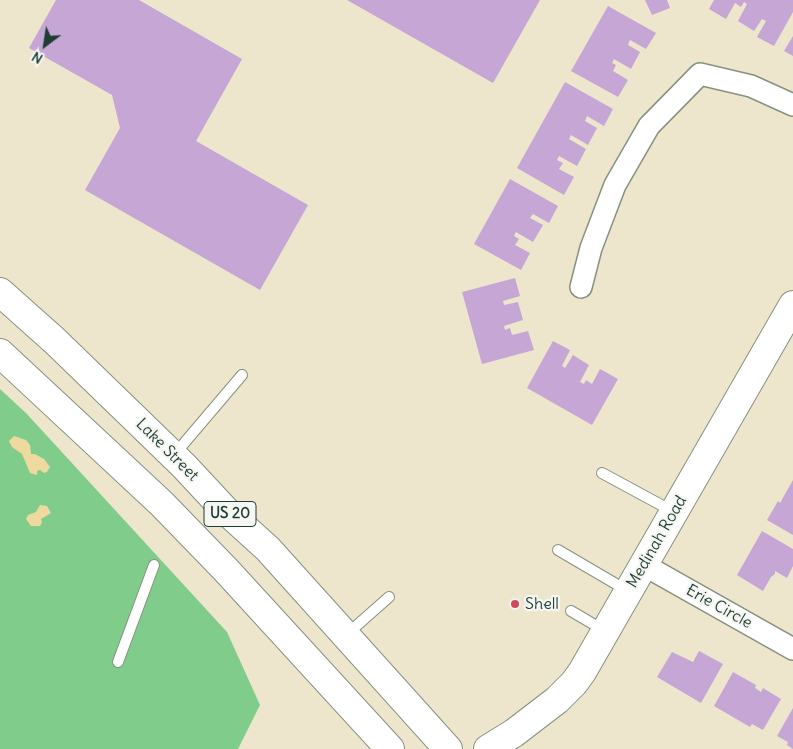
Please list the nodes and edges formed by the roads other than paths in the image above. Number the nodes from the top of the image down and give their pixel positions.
1 (793, 105) edge
2 (581, 287) dead end
3 (0, 292) edge
4 (793, 305) edge
5 (0, 353) edge
6 (242, 375) dead end
7 (174, 456) junction
8 (602, 473) dead end
9 (674, 512) junction
10 (558, 550) dead end
11 (154, 565) dead end
12 (644, 565) junction
13 (629, 591) junction
14 (389, 597) dead end
15 (571, 611) dead end
16 (605, 631) junction
17 (345, 635) junction
18 (793, 649) edge
19 (118, 662) dead end
20 (390, 749) edge
21 (448, 749) edge
22 (488, 749) edge

1 - 2 street
3 - 7 main road, Lake Street / US 20
4 - 9 main road, Medinah Road
5 - 20 main road, US 20
6 - 7 lane
7 - 17 main road, Lake Street / US 20
8 - 9 lane
9 - 12 main road, Medinah Road
10 - 13 lane
11 - 19 lane
12 - 13 main road, Medinah Road
12 - 18 street, Erie Circle
13 - 16 main road, Medinah Road
14 - 17 lane
15 - 16 lane
16 - 22 main road, Medinah Road
17 - 21 main road, Lake Street / US 20

